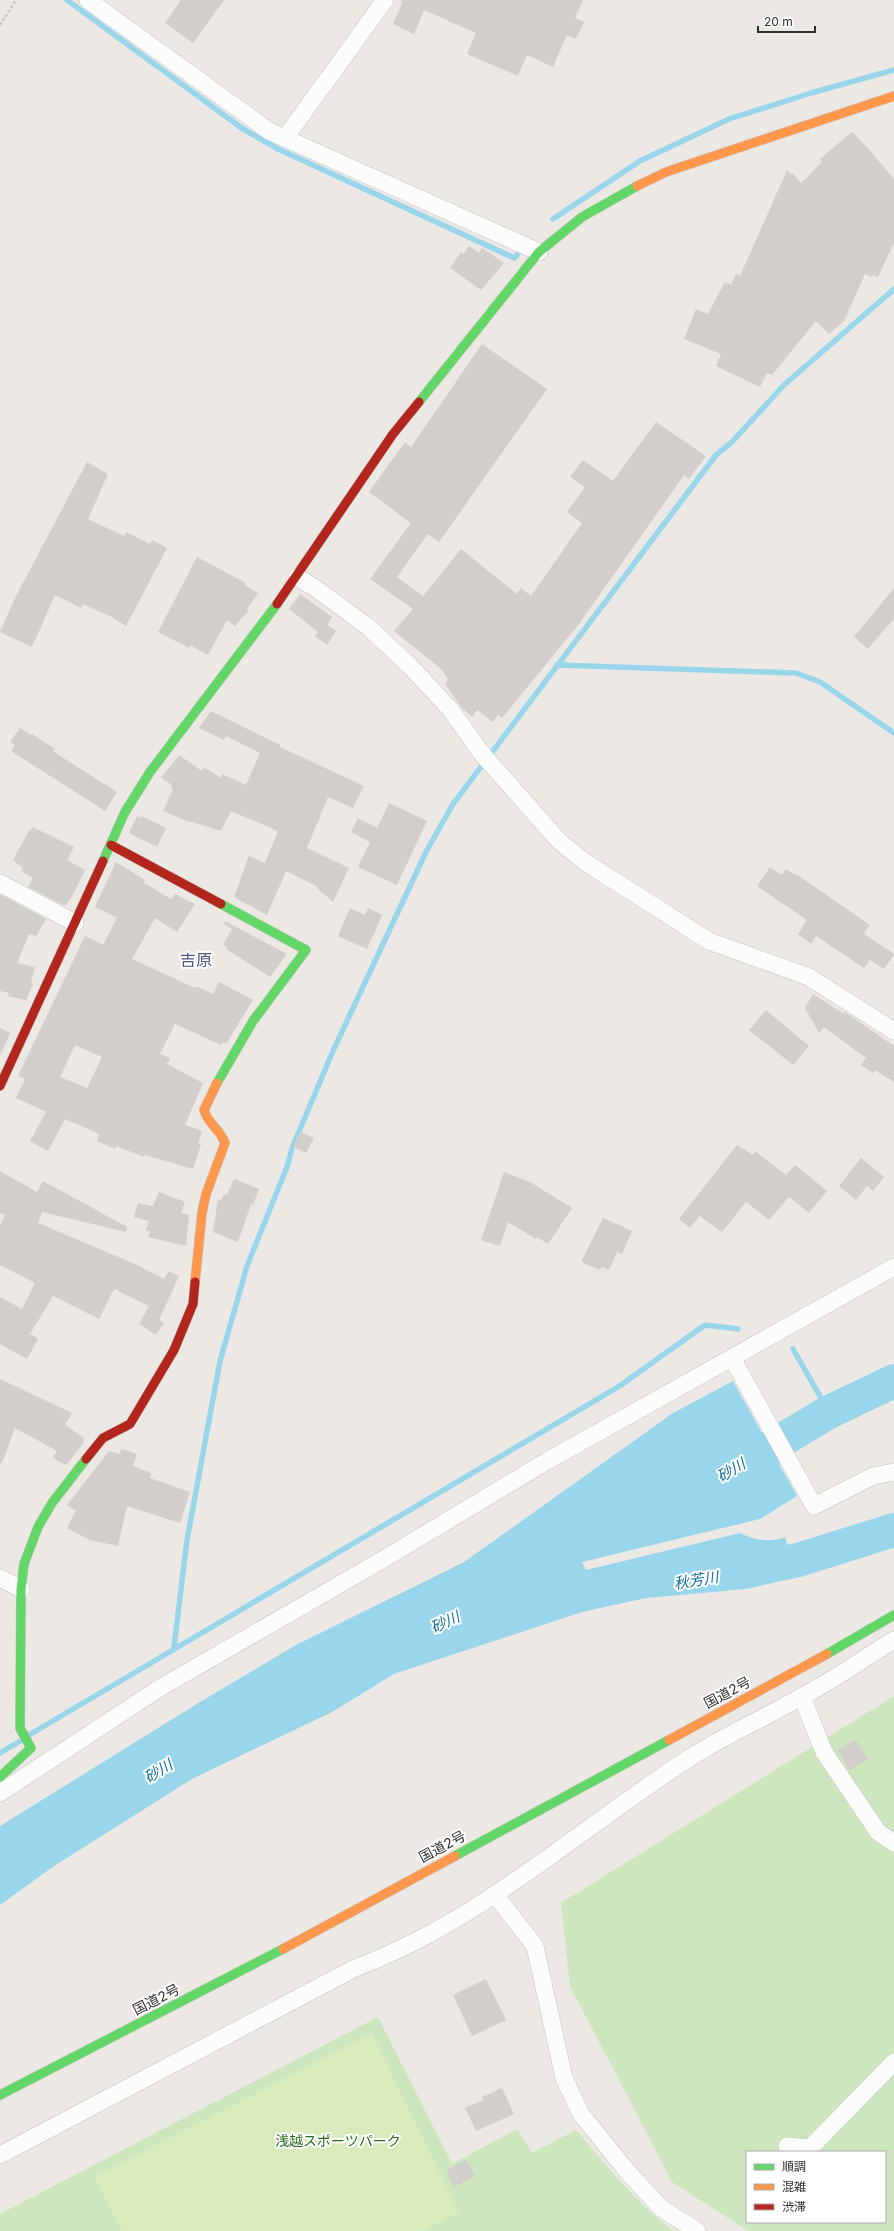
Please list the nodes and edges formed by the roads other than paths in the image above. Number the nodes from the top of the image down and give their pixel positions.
1 (88, 0) edge
2 (385, 0) edge
3 (894, 96) edge
4 (285, 138) junction
5 (539, 252) junction
6 (297, 577) junction
7 (110, 845) junction
8 (0, 883) edge
9 (75, 924) junction
10 (894, 1031) edge
11 (0, 1086) edge
12 (894, 1267) edge
13 (732, 1358) junction
14 (894, 1472) edge
15 (0, 1578) edge
16 (21, 1589) junction
17 (894, 1615) edge
18 (894, 1640) edge
19 (802, 1697) junction
20 (0, 1776) edge
21 (0, 1793) edge
22 (894, 1843) edge
23 (495, 1894) junction
24 (894, 2062) edge
25 (0, 2096) edge
26 (787, 2146) dead end
27 (0, 2155) edge
28 (697, 2231) edge

1 - 4 street
2 - 4 street
3 - 5 main road
4 - 5 street
5 - 6 main road
6 - 7 main road
6 - 10 street
7 - 9 main road
7 - 16 main road
8 - 9 street
9 - 11 main road
12 - 13 street
13 - 14 street
13 - 21 street
15 - 16 street
16 - 20 main road
17 - 25 main road, 国道2号
18 - 19 street
19 - 22 street
19 - 23 street
23 - 27 street
23 - 28 street
24 - 26 street

